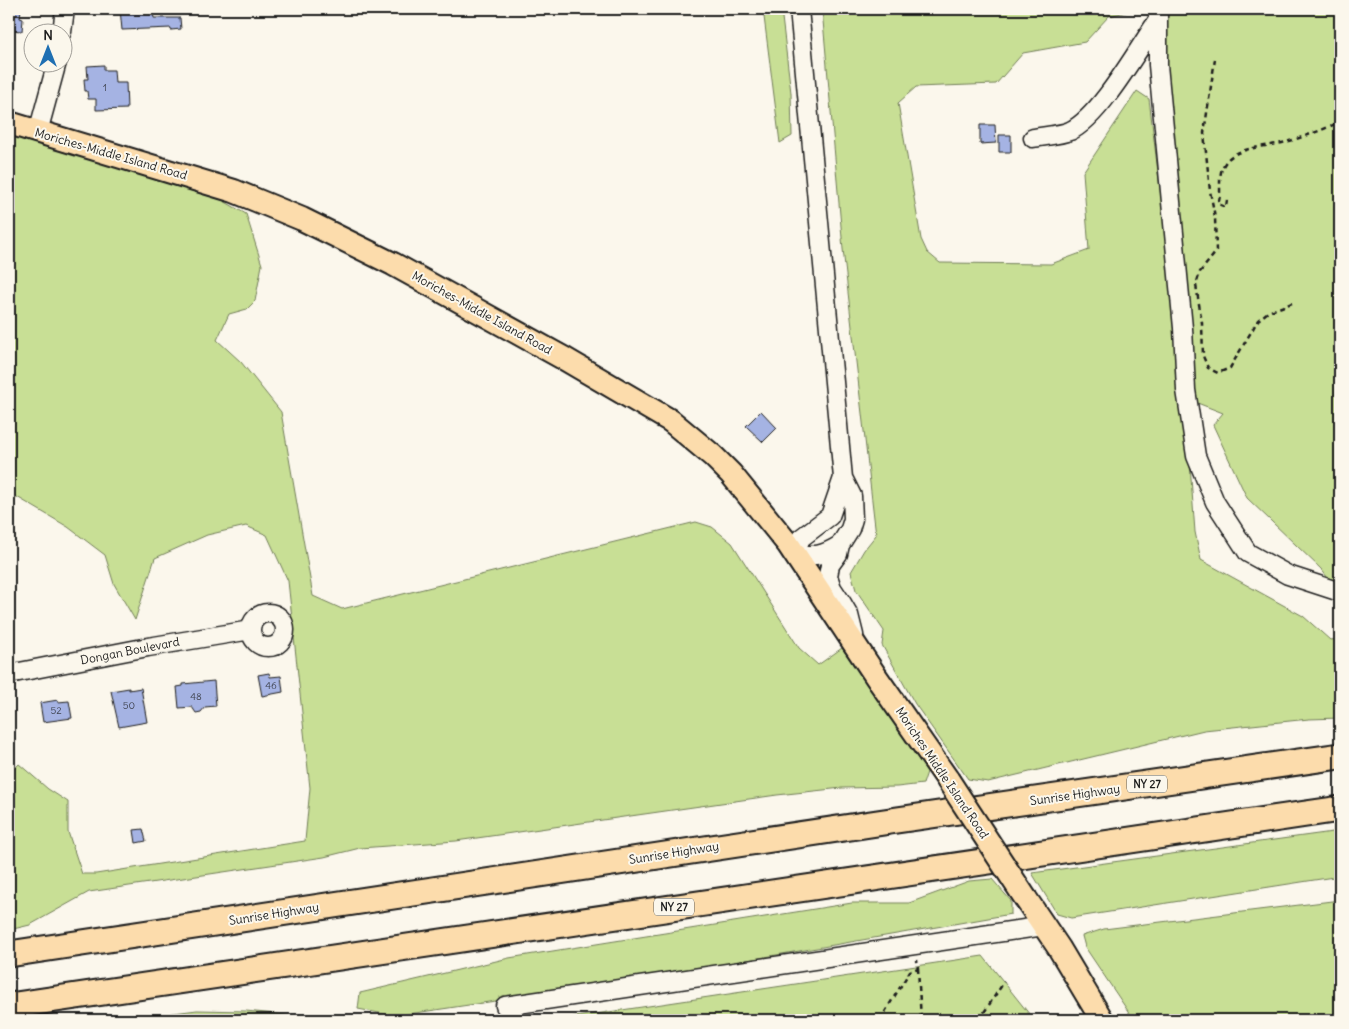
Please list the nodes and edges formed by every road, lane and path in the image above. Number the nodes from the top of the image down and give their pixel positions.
1 (65, 9) edge
2 (799, 9) edge
3 (1158, 15) edge
4 (63, 22) edge
5 (1215, 59) dead end
6 (54, 72) edge
7 (1340, 122) edge
8 (9, 123) edge
9 (38, 132) junction
10 (1033, 138) dead end
11 (1227, 200) dead end
12 (1292, 303) dead end
13 (843, 478) junction
14 (840, 545) junction
15 (795, 553) junction
16 (1340, 592) edge
17 (251, 630) dead end
18 (857, 647) junction
19 (9, 674) edge
20 (1340, 756) edge
21 (1340, 809) edge
22 (1044, 926) junction
23 (916, 945) junction
24 (9, 954) edge
25 (918, 968) junction
26 (1004, 982) dead end
27 (9, 1006) edge
28 (505, 1006) dead end
29 (880, 1020) edge
30 (922, 1020) edge
31 (979, 1020) edge
32 (1102, 1020) edge

1 - 4 street
2 - 13 street
3 - 10 street
3 - 16 street
5 - 12 path
6 - 9 street
7 - 11 path
8 - 9 main road, Moriches-Middle Island Road
9 - 15 main road, Moriches-Middle Island Road
13 - 14 street
13 - 15 street
14 - 15 street
14 - 18 street
15 - 18 main road, Moriches-Middle Island Road
17 - 19 street, Dongan Boulevard
18 - 22 main road, Moriches Middle Island Road, bridge
20 - 24 highway, Sunrise Highway / NY 27
21 - 27 highway, NY 27
22 - 23 street
22 - 32 main road
23 - 25 path
23 - 28 street
25 - 29 path
25 - 30 path
26 - 31 path

